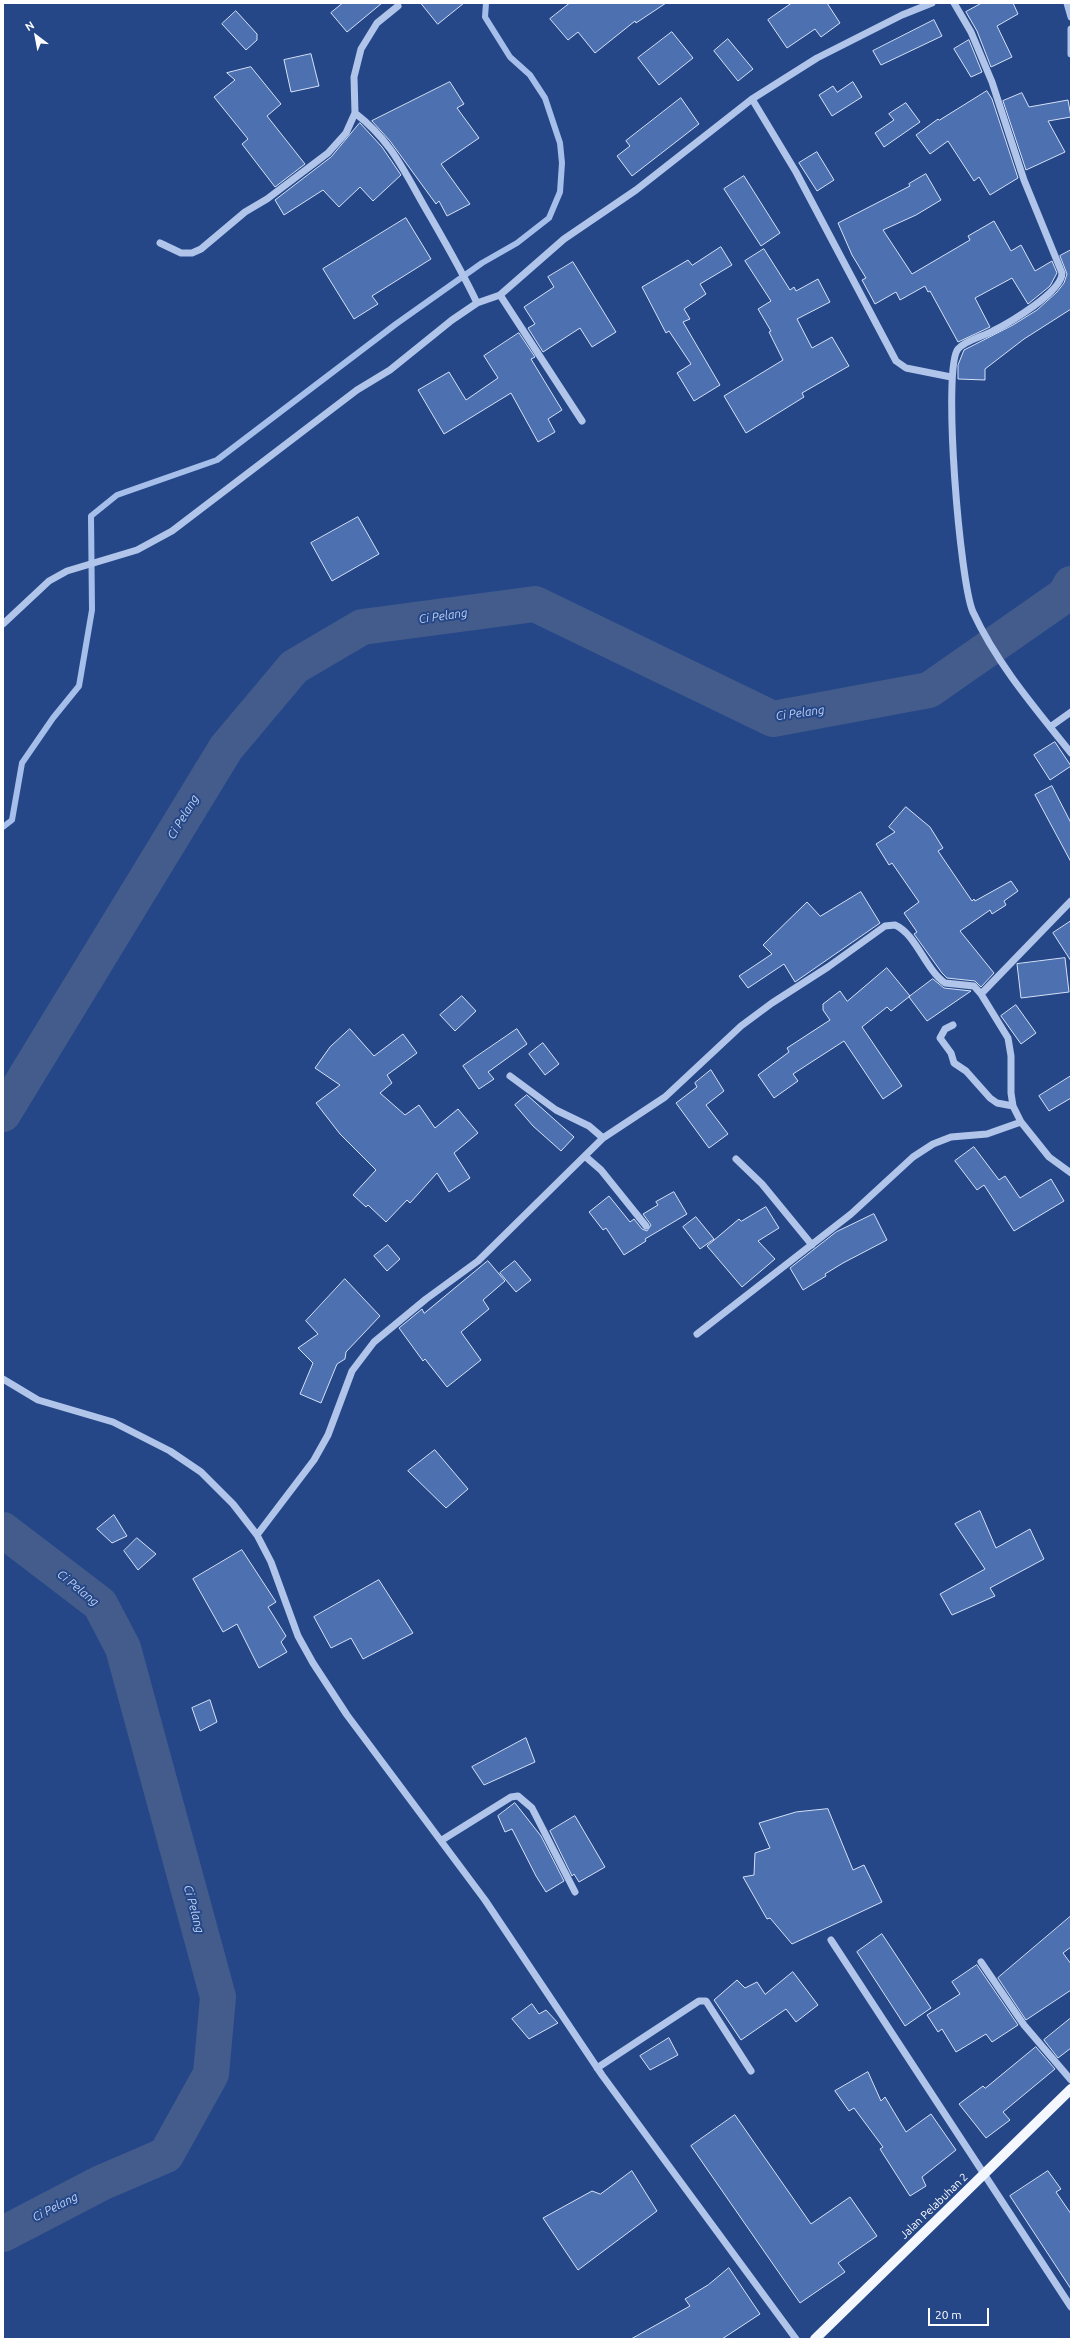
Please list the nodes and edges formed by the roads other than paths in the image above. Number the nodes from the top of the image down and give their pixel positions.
1 (932, 3) edge
2 (954, 3) edge
3 (1067, 3) edge
4 (398, 6) dead end
5 (1071, 17) edge
6 (1071, 29) edge
7 (1071, 54) edge
8 (752, 99) junction
9 (355, 113) junction
10 (160, 243) dead end
11 (500, 295) junction
12 (477, 303) junction
13 (951, 377) junction
14 (582, 420) dead end
15 (3, 624) edge
16 (1071, 712) edge
17 (1050, 727) junction
18 (1071, 753) edge
19 (1071, 901) edge
20 (981, 994) junction
21 (953, 1025) dead end
22 (510, 1076) dead end
23 (1013, 1106) junction
24 (1021, 1122) junction
25 (603, 1138) junction
26 (586, 1157) junction
27 (736, 1159) dead end
28 (1071, 1173) edge
29 (646, 1226) dead end
30 (812, 1245) junction
31 (697, 1334) dead end
32 (3, 1379) edge
33 (257, 1535) junction
34 (442, 1840) junction
35 (575, 1892) dead end
36 (831, 1940) dead end
37 (981, 1962) dead end
38 (597, 2068) junction
39 (751, 2071) dead end
40 (1071, 2080) edge
41 (1071, 2089) edge
42 (984, 2174) junction
43 (1071, 2307) edge
44 (796, 2339) edge
45 (814, 2339) edge

1 - 8 street
2 - 13 street
3 - 5 street
4 - 9 street
6 - 7 street
8 - 11 street
8 - 13 street
9 - 10 street
9 - 12 street
11 - 12 street
11 - 14 street
12 - 15 street
13 - 17 street
16 - 17 street
17 - 18 street
19 - 20 street
20 - 23 street
20 - 25 street
21 - 23 street
22 - 25 street
23 - 24 street
24 - 28 street
24 - 30 street
25 - 26 street
26 - 29 street
26 - 33 street
27 - 30 street
30 - 31 street
32 - 33 street
33 - 34 street
34 - 35 street
34 - 38 street
36 - 42 street
37 - 40 street
38 - 39 street
38 - 44 street
41 - 42 main road, Jalan Pelabuhan 2
42 - 43 street
42 - 45 main road, Jalan Pelabuhan 2

